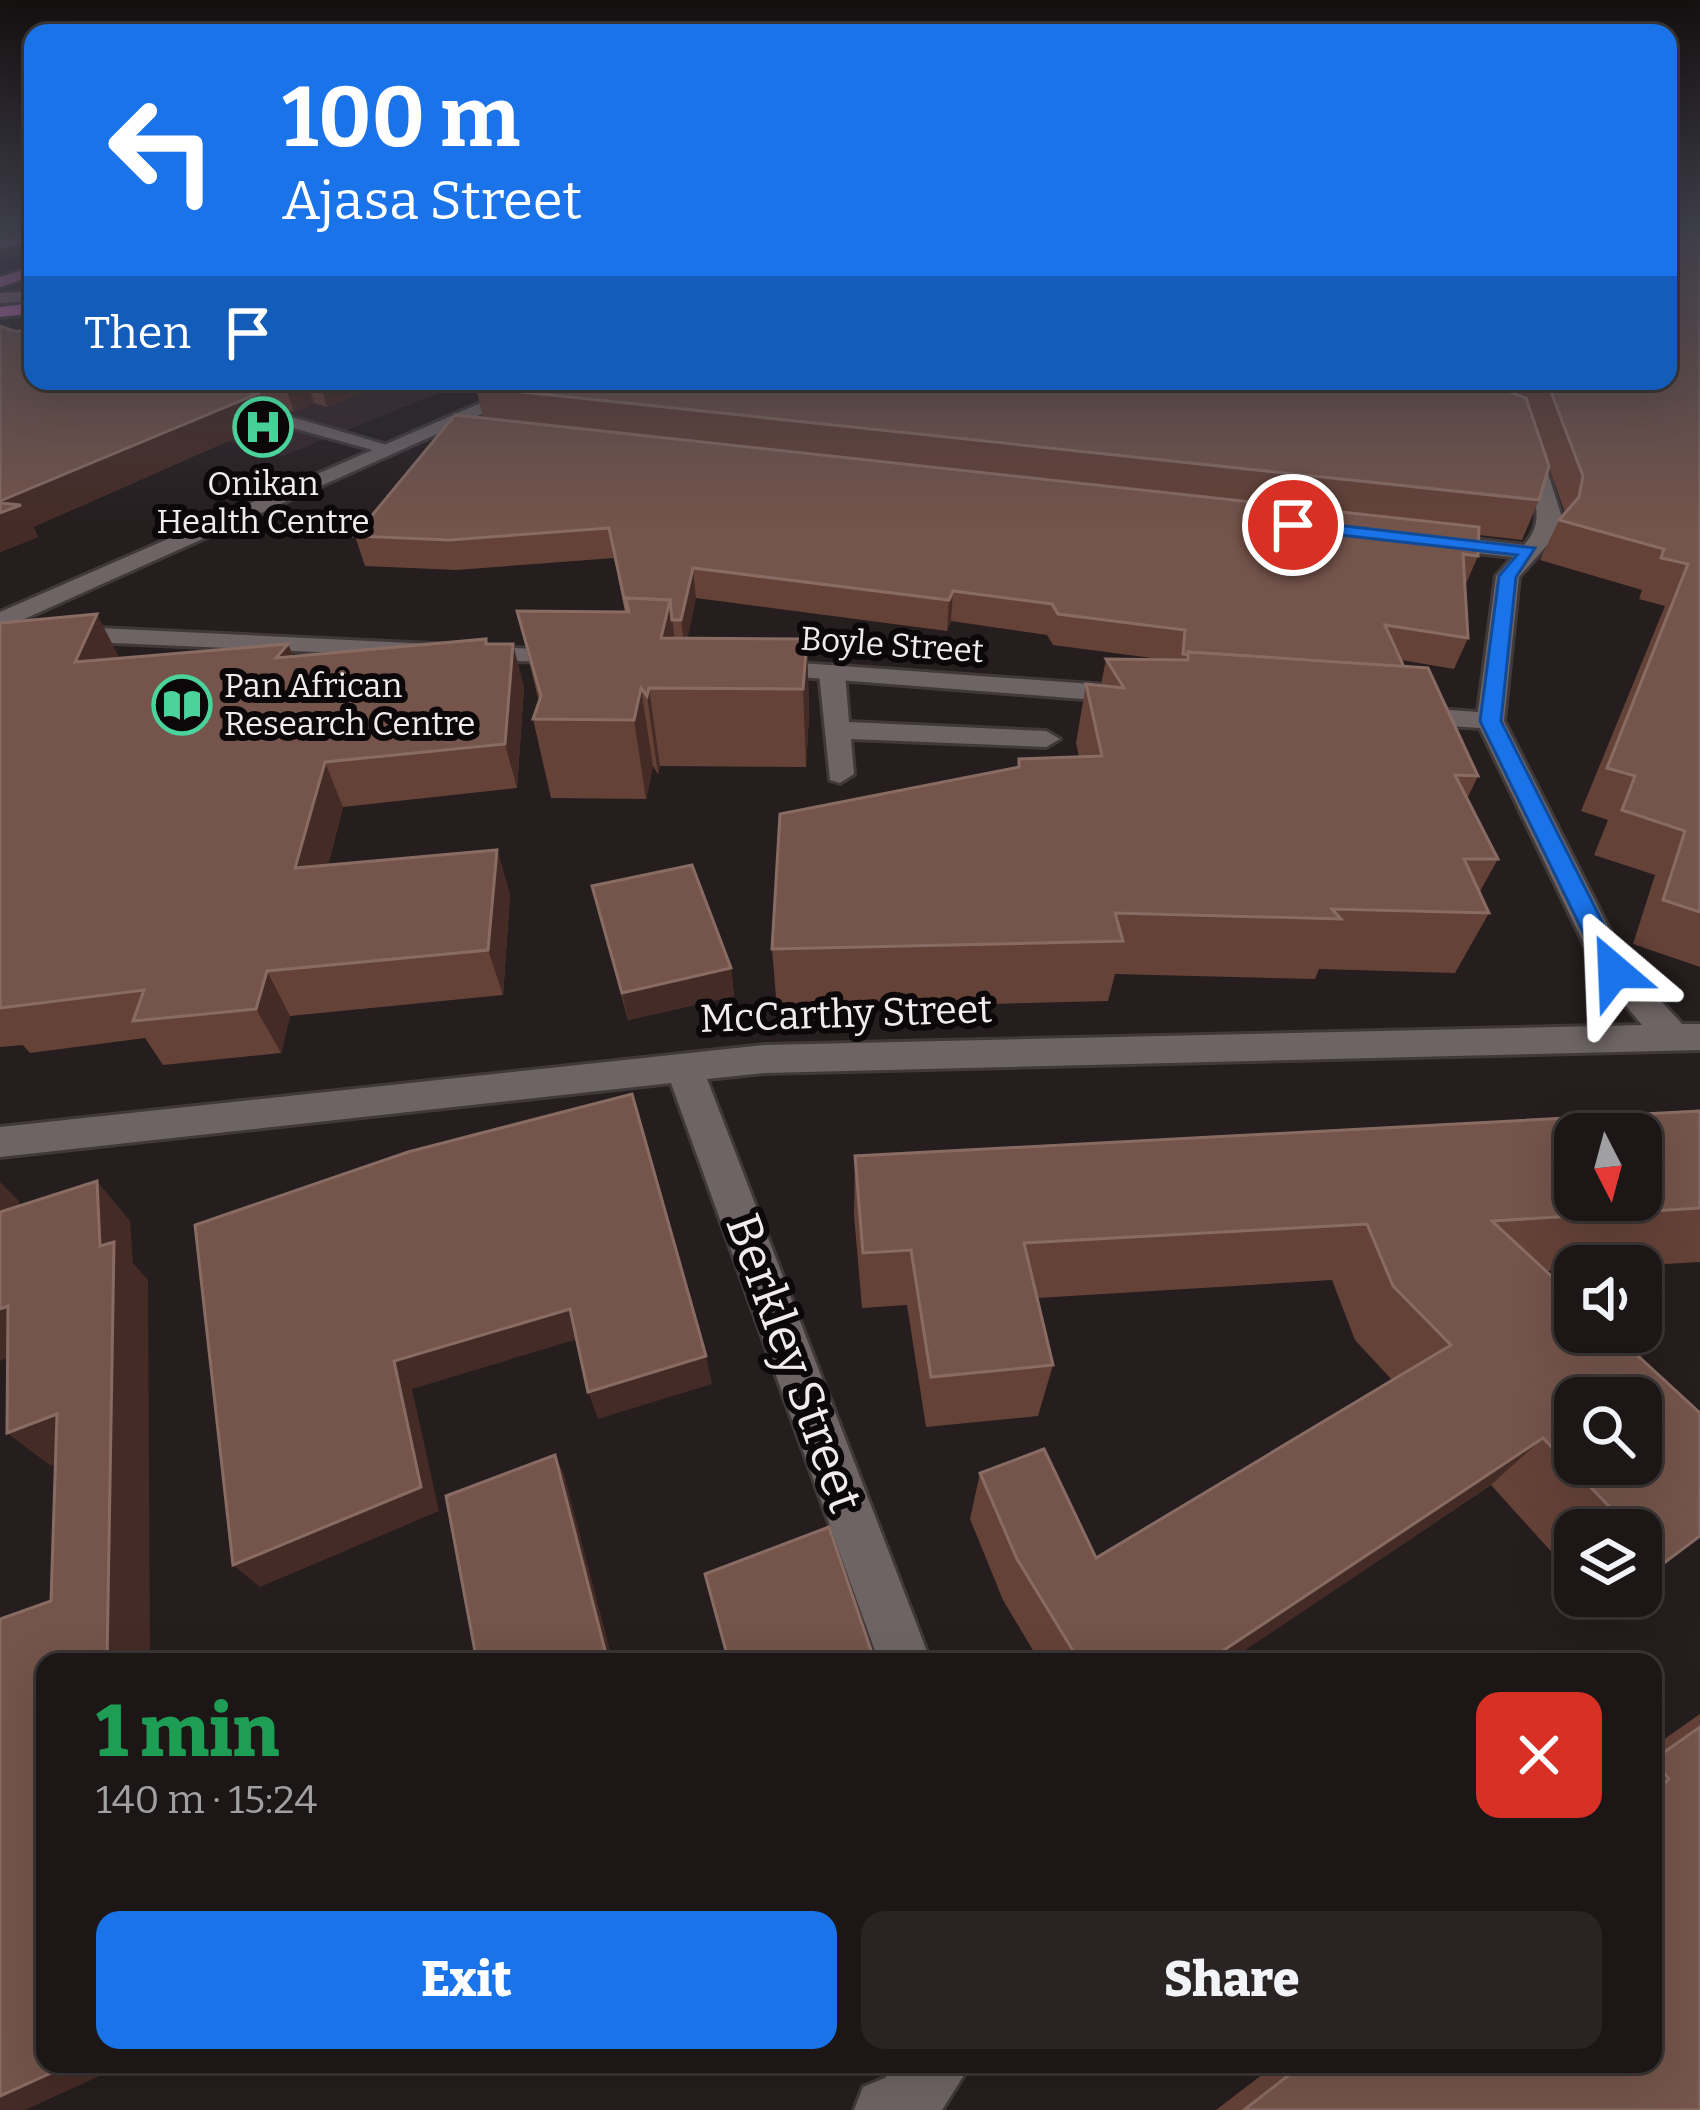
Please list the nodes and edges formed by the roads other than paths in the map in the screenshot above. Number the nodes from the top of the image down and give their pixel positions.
1 (524, 390) edge
2 (192, 394) edge
3 (1509, 419) edge
4 (432, 428) junction
5 (478, 433) edge
6 (387, 448) junction
7 (1412, 538) edge
8 (1529, 552) junction
9 (0, 621) edge
10 (0, 631) edge
11 (609, 660) edge
12 (726, 666) edge
13 (832, 673) junction
14 (1161, 697) edge
15 (1372, 712) edge
16 (1490, 721) junction
17 (836, 730) junction
18 (1046, 739) dead end
19 (839, 774) dead end
20 (1687, 1037) edge
21 (683, 1065) junction
22 (0, 1142) edge
23 (901, 1653) edge
24 (931, 2073) edge
25 (886, 2110) edge

1 - 4 street
2 - 6 street
3 - 8 street
4 - 5 street
4 - 6 street
6 - 9 street
7 - 8 street
8 - 16 street
10 - 11 street
12 - 13 street, Boyle Street
13 - 14 street, Boyle Street
13 - 17 street
15 - 16 street
16 - 20 street
17 - 18 street
17 - 19 street
20 - 21 street, McCarthy Street
21 - 22 street, McCarthy Street
21 - 23 street, Berkley Street
24 - 25 street

